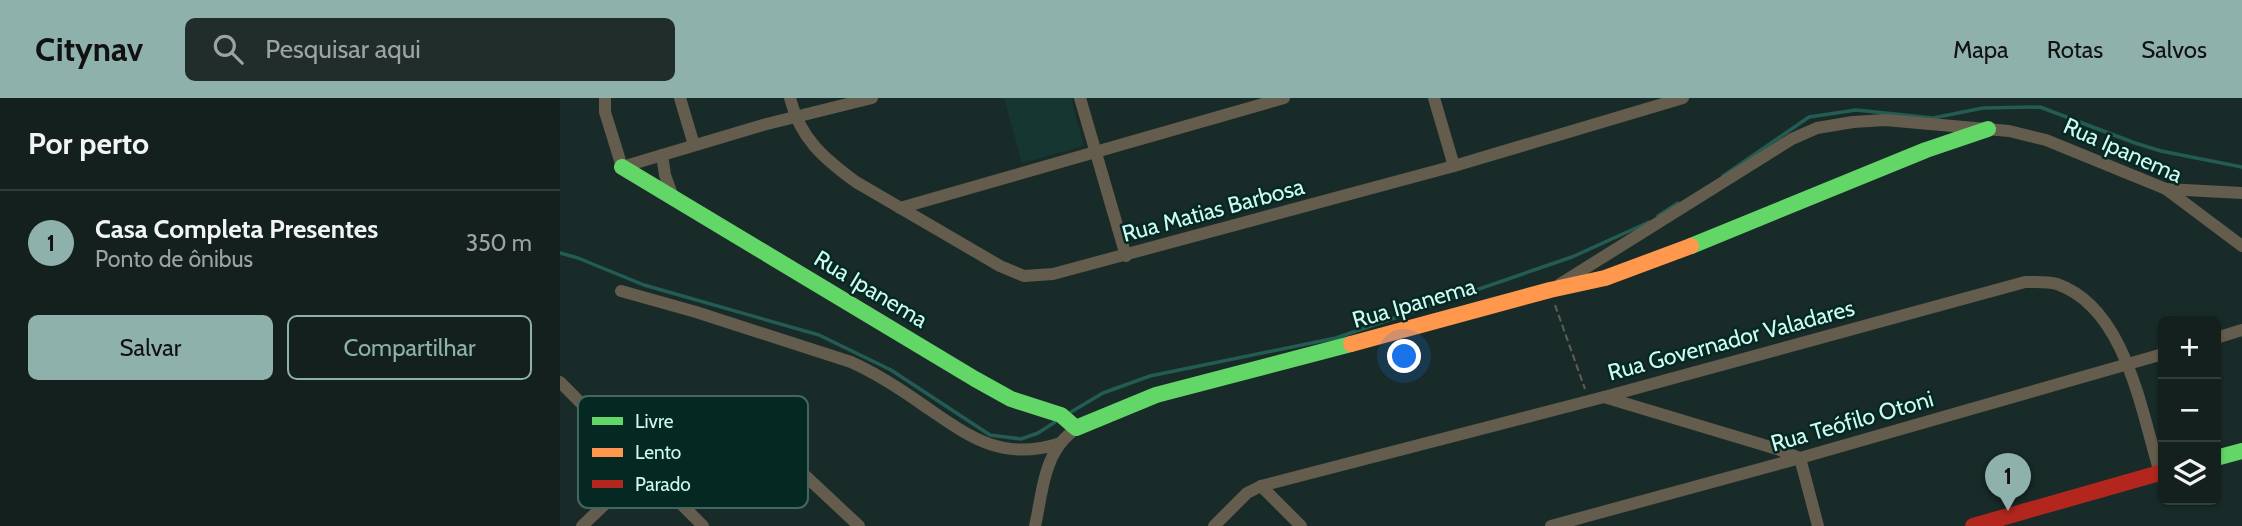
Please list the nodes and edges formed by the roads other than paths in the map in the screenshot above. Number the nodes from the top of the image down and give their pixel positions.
1 (596, 98) edge
2 (680, 98) edge
3 (790, 98) edge
4 (872, 98) edge
5 (1080, 98) edge
6 (1284, 98) edge
7 (1434, 98) edge
8 (1683, 98) edge
9 (605, 105) edge
10 (795, 118) junction
11 (1988, 129) junction
12 (694, 145) junction
13 (1095, 151) junction
14 (662, 155) junction
15 (1454, 166) junction
16 (622, 167) junction
17 (2166, 189) junction
18 (2242, 194) edge
19 (674, 200) junction
20 (900, 208) junction
21 (2242, 246) edge
22 (1126, 256) junction
23 (1550, 290) junction
24 (621, 291) dead end
25 (2242, 330) edge
26 (2221, 336) edge
27 (2158, 356) edge
28 (2128, 365) junction
29 (560, 382) edge
30 (1604, 397) junction
31 (578, 400) edge
32 (1076, 428) junction
33 (1061, 443) junction
34 (2242, 450) edge
35 (2221, 456) edge
36 (1800, 458) junction
37 (2158, 462) edge
38 (2158, 473) edge
39 (808, 479) edge
40 (1261, 486) junction
41 (600, 508) edge
42 (685, 508) edge
43 (2018, 520) edge
44 (582, 526) edge
45 (703, 526) edge
46 (859, 526) edge
47 (1035, 526) edge
48 (1214, 526) edge
49 (1301, 526) edge
50 (1551, 526) edge
51 (1818, 526) edge
52 (1973, 526) edge

1 - 9 street
2 - 12 street
3 - 10 street
4 - 10 street
5 - 13 street
6 - 13 street
7 - 15 street
8 - 15 street, Rua Matias Barbosa
9 - 16 street
10 - 12 street
10 - 20 street, Rua Matias Barbosa
11 - 17 street, Rua Ipanema
11 - 23 street, Rua Ipanema
11 - 23 street
12 - 14 street
13 - 20 street
13 - 22 street
14 - 16 street
14 - 19 street
15 - 22 street, Rua Matias Barbosa
16 - 19 street, Rua Ipanema
17 - 18 street
17 - 21 street, Rua Ipanema
19 - 32 street, Rua Ipanema
20 - 22 street, Rua Matias Barbosa
23 - 32 street, Rua Ipanema
24 - 33 street
25 - 26 street
27 - 28 street, Rua Teófilo Otoni
28 - 30 street, Rua Governador Valadares
28 - 36 street, Rua Teófilo Otoni
28 - 37 street, Rua Governador Valadares
29 - 31 street
30 - 36 street
30 - 40 street, Rua Governador Valadares
32 - 33 street
33 - 47 street
34 - 35 street
36 - 50 street, Rua Teófilo Otoni
36 - 51 street
38 - 43 street
39 - 46 street
40 - 48 street, Rua Governador Valadares
40 - 49 street
41 - 44 street
42 - 45 street
43 - 52 street

